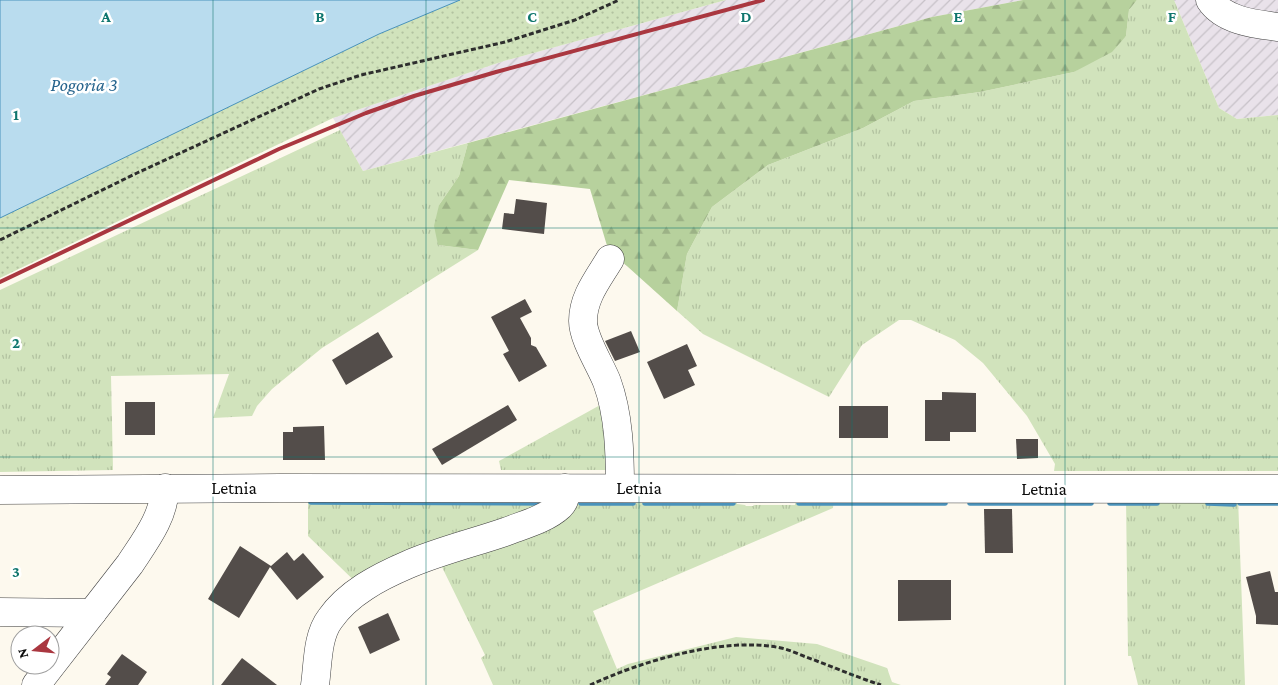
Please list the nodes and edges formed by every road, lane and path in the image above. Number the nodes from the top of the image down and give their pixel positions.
1 (619, 0) edge
2 (1210, 0) edge
3 (1278, 27) edge
4 (0, 240) edge
5 (610, 259) dead end
6 (165, 488) junction
7 (565, 488) junction
8 (620, 488) junction
9 (1278, 489) edge
10 (0, 490) edge
11 (0, 612) edge
12 (92, 613) junction
13 (36, 685) edge
14 (315, 685) edge
15 (590, 685) edge
16 (881, 685) edge

1 - 4 path
2 - 3 street
5 - 8 street
6 - 7 street, Letnia
6 - 10 street, Letnia
6 - 12 street
7 - 8 street, Letnia
7 - 14 street
8 - 9 street, Letnia
11 - 12 street
12 - 13 street
15 - 16 path

